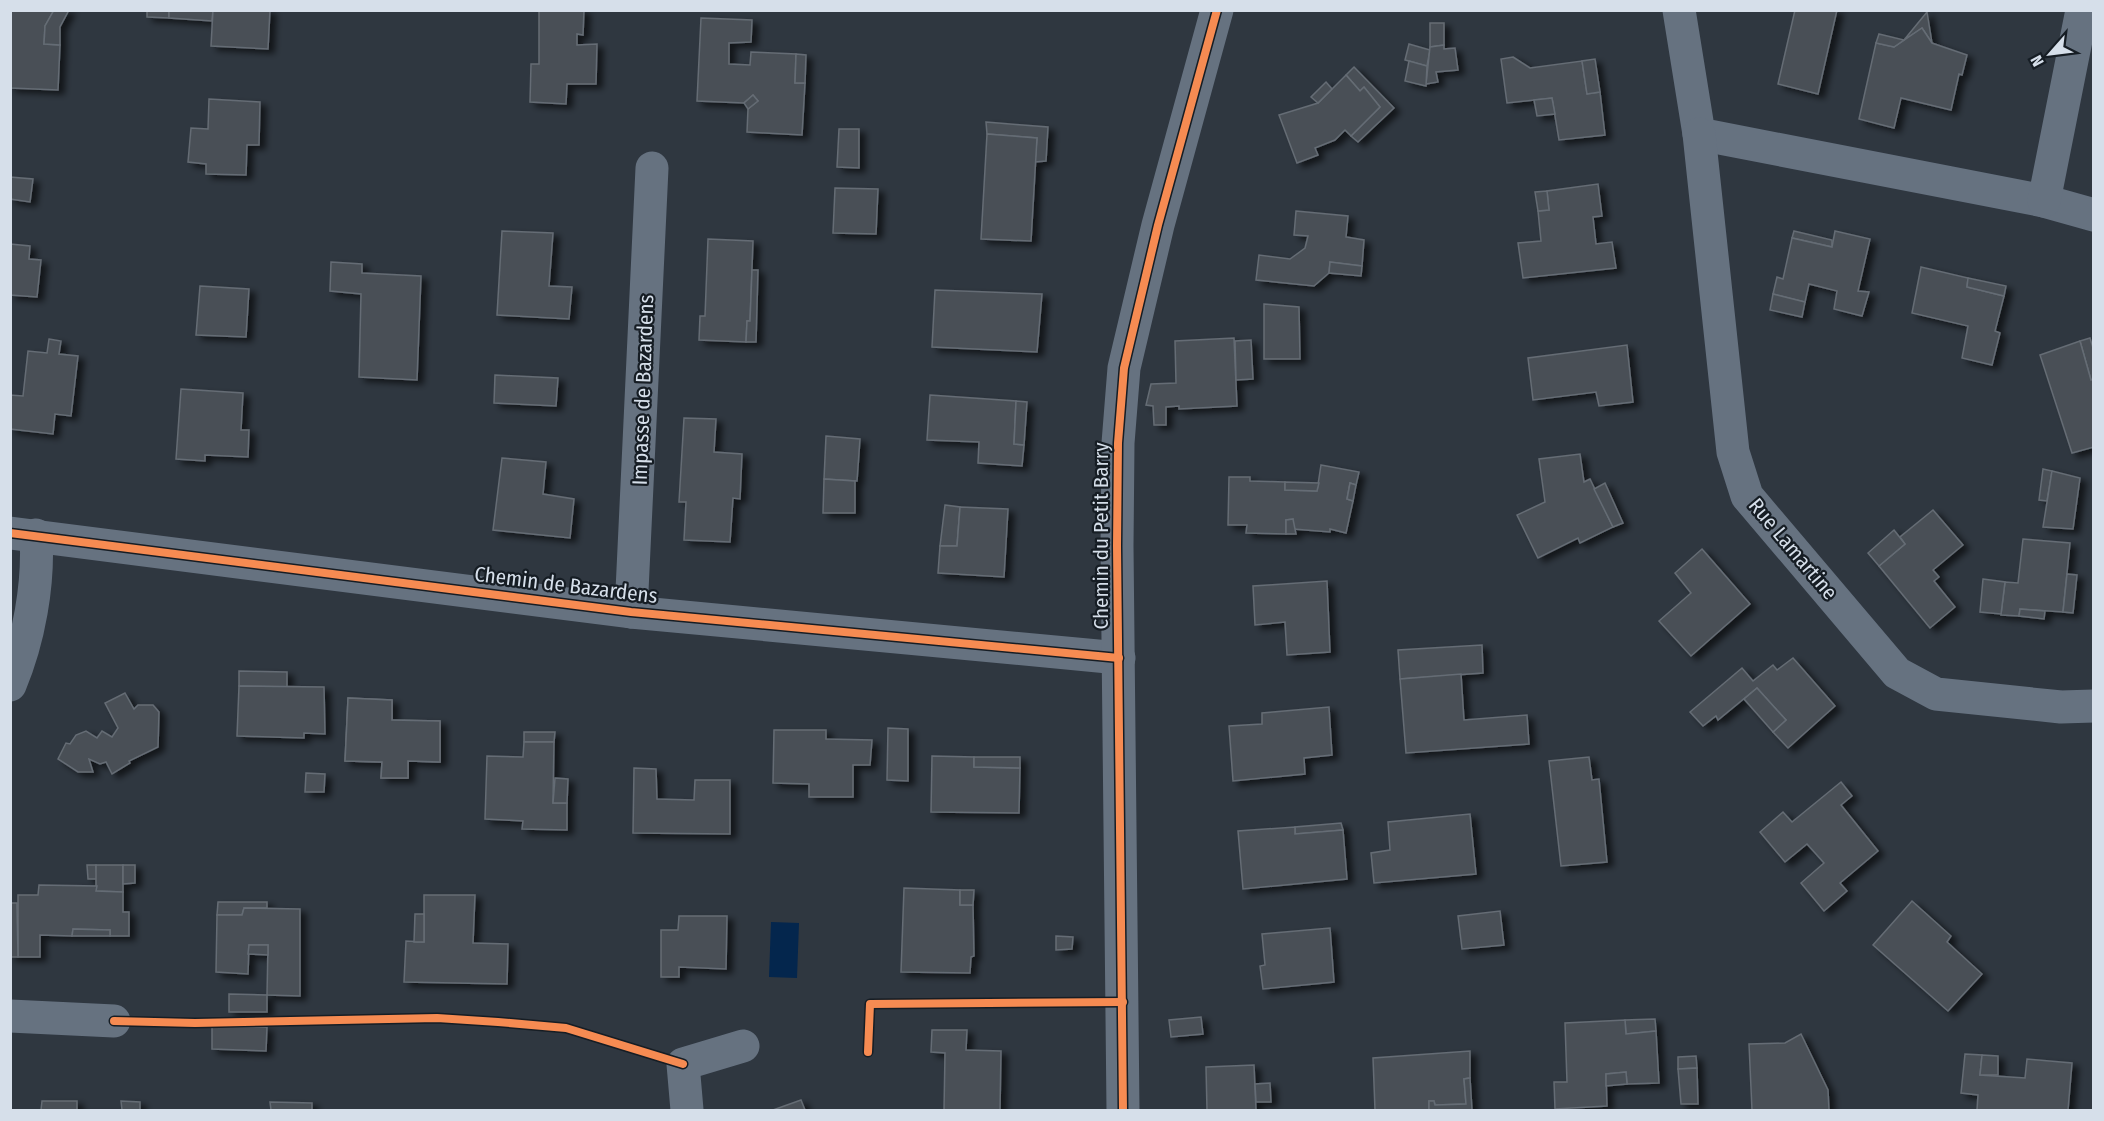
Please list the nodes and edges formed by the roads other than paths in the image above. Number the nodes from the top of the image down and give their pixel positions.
1 (1218, 10) edge
2 (1679, 10) edge
3 (2082, 10) edge
4 (1699, 134) junction
5 (652, 168) dead end
6 (2044, 201) junction
7 (2094, 215) edge
8 (23, 534) edge
9 (631, 612) junction
10 (1119, 657) junction
11 (10, 685) edge
12 (2094, 706) edge
13 (10, 1016) edge
14 (114, 1021) dead end
15 (743, 1046) dead end
16 (687, 1110) edge
17 (1123, 1110) edge

1 - 10 street, Chemin du Petit Barry
2 - 4 street, Rue Lamartine
3 - 6 street
4 - 6 street
4 - 12 street, Rue Lamartine
5 - 9 street, Impasse de Bazardens
6 - 7 street
8 - 9 street, Chemin de Bazardens
8 - 11 street
9 - 10 street, Chemin de Bazardens
10 - 17 street, Chemin du Petit Barry
13 - 14 street
15 - 16 street

